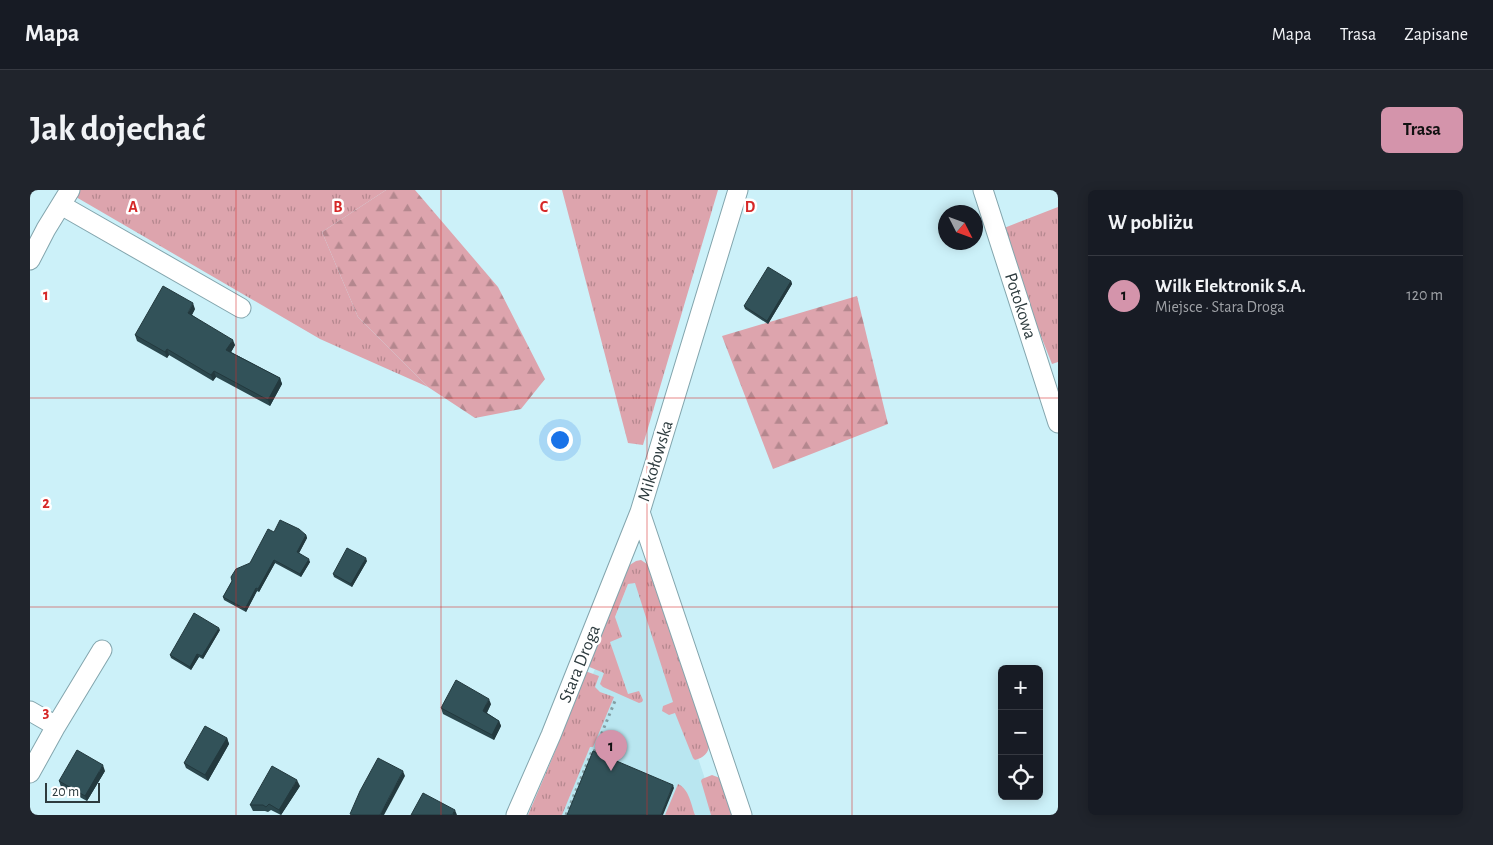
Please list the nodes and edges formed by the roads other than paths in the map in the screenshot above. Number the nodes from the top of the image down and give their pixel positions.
1 (738, 190) edge
2 (983, 190) edge
3 (65, 197) edge
4 (30, 260) edge
5 (241, 308) dead end
6 (1058, 422) edge
7 (640, 512) junction
8 (102, 650) dead end
9 (30, 710) edge
10 (56, 726) junction
11 (30, 773) edge
12 (516, 815) edge
13 (742, 815) edge

1 - 7 street, Mikołowska
2 - 6 street, Potokowa
3 - 4 street
3 - 5 street
7 - 12 street, Stara Droga
7 - 13 street, Mikołowska
8 - 10 street
9 - 10 street
10 - 11 street

